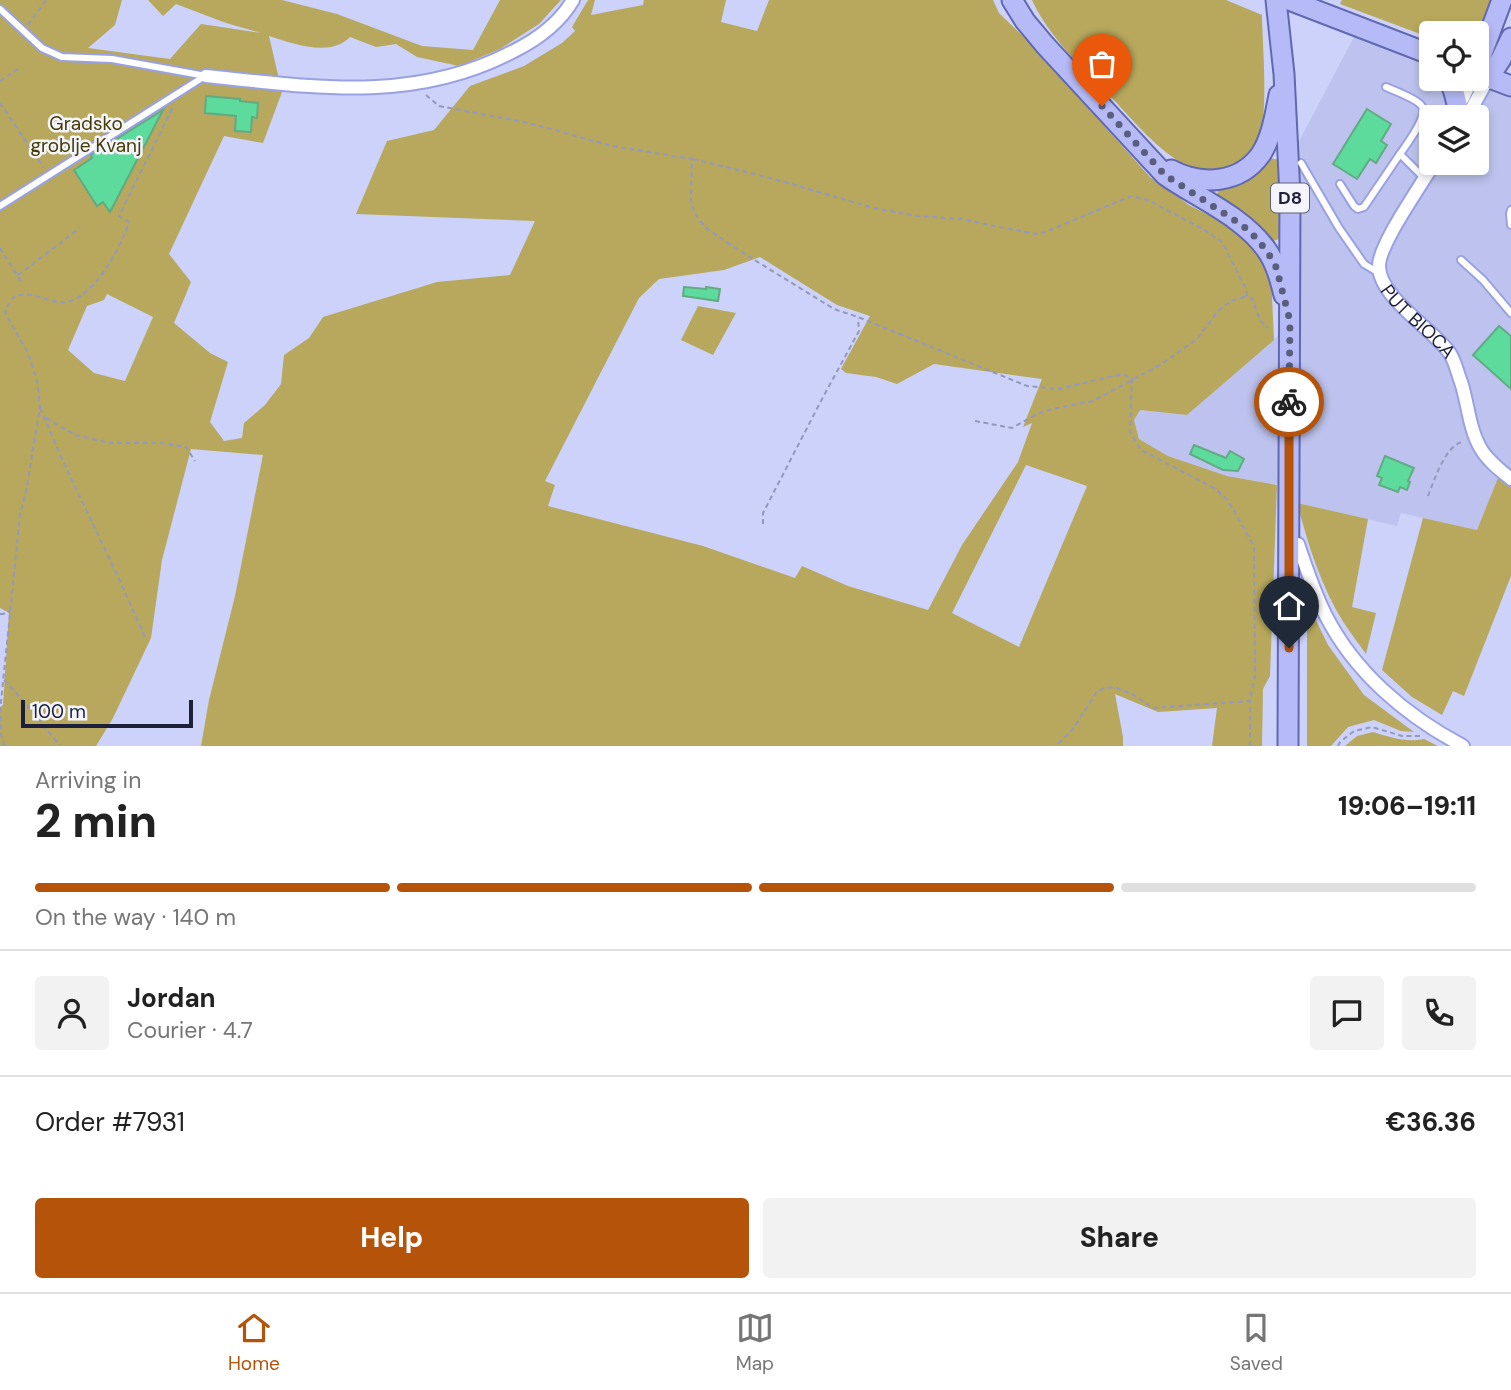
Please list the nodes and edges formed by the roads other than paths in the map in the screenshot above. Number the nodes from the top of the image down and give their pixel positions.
1 (573, 0) edge
2 (1276, 0) edge
3 (1289, 0) edge
4 (1014, 1) edge
5 (0, 9) edge
6 (1499, 9) edge
7 (1489, 26) edge
8 (1511, 38) edge
9 (1489, 42) edge
10 (1419, 52) edge
11 (1489, 67) edge
12 (1284, 74) junction
13 (206, 76) junction
14 (1489, 78) edge
15 (1511, 86) edge
16 (1386, 87) dead end
17 (1400, 155) junction
18 (1150, 158) junction
19 (1301, 163) dead end
20 (1427, 175) edge
21 (1425, 179) junction
22 (1340, 184) dead end
23 (0, 206) edge
24 (1511, 210) edge
25 (1511, 225) edge
26 (1461, 260) dead end
27 (1379, 273) junction
28 (1511, 313) edge
29 (1290, 321) junction
30 (1511, 479) edge
31 (1298, 544) dead end
32 (1288, 746) edge
33 (1463, 746) edge

1 - 13 street
2 - 12 main road, D8
3 - 10 main road
4 - 18 main road
5 - 13 lane
6 - 7 main road
6 - 9 main road
8 - 11 main road
12 - 18 main road
12 - 29 main road, D8
13 - 23 lane
14 - 15 main road
16 - 17 lane
17 - 21 lane
17 - 22 lane
18 - 29 main road
19 - 27 lane
20 - 21 street, PUT BIOCA
21 - 27 street, PUT BIOCA
24 - 25 lane
26 - 28 lane
27 - 30 street, PUT BIOCA
29 - 32 main road, D8
31 - 33 street

